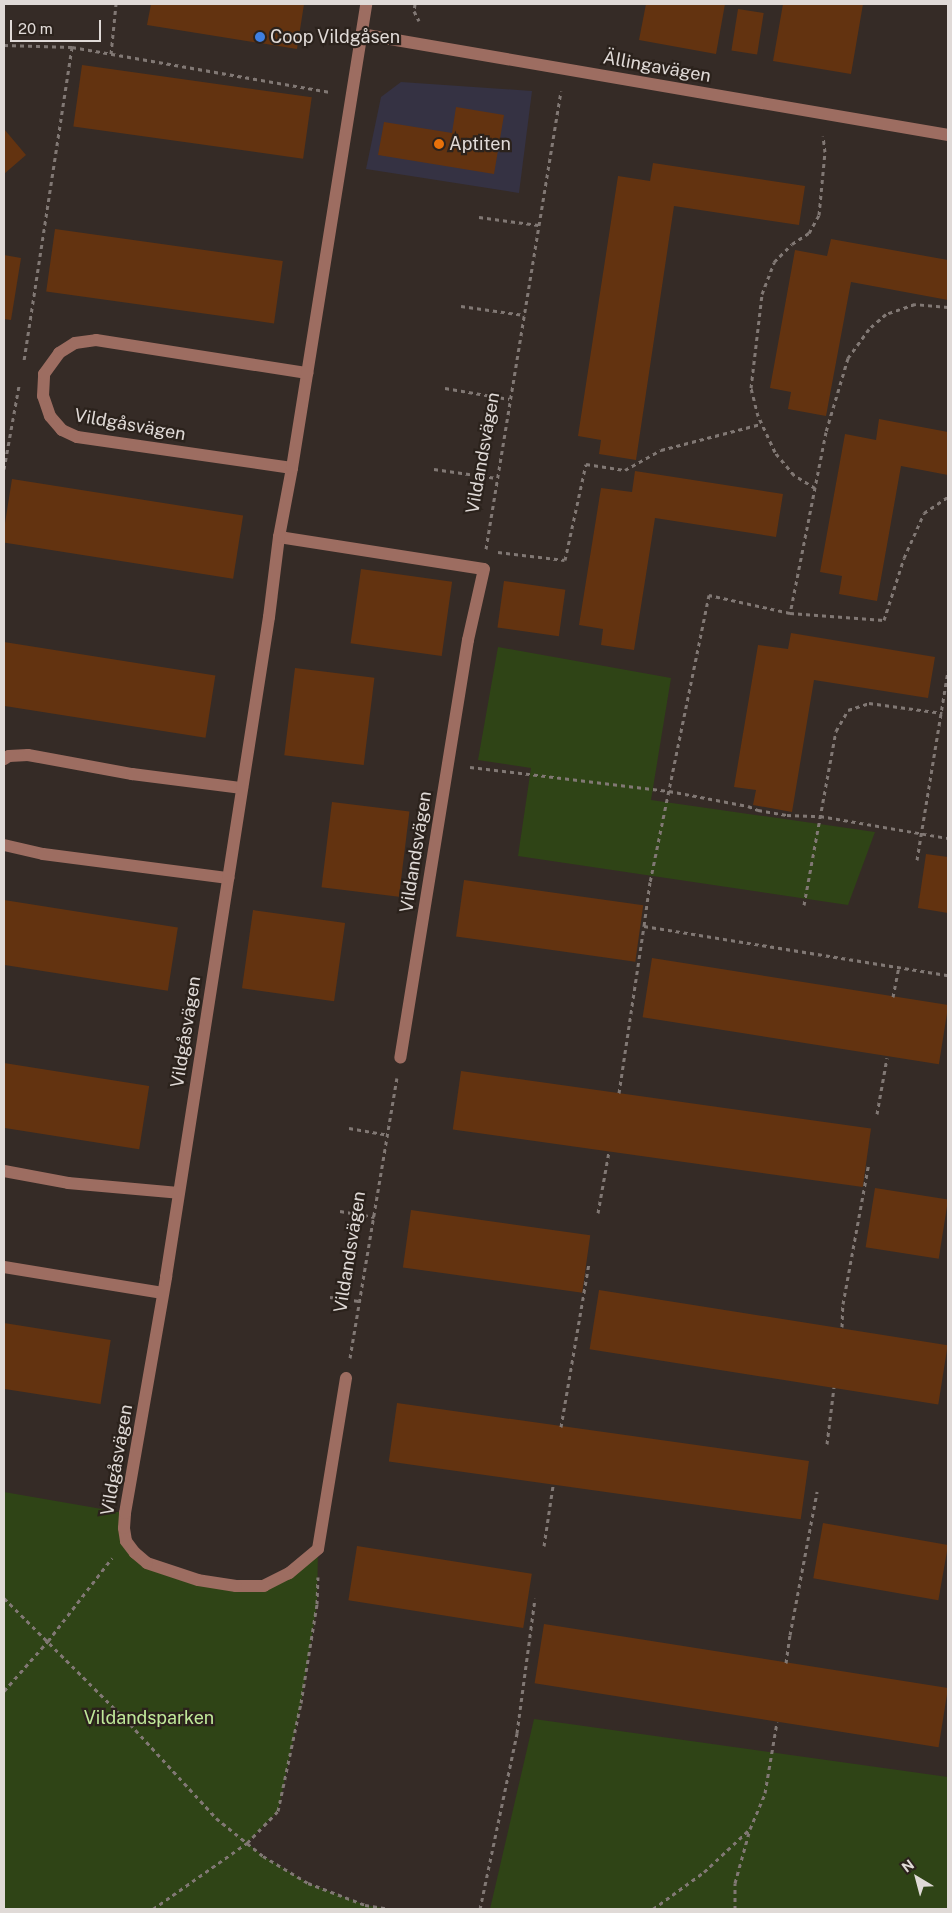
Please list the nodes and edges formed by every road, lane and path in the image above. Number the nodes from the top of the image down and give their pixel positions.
1 (116, 4) edge
2 (366, 4) edge
3 (360, 34) junction
4 (4, 45) edge
5 (72, 47) junction
6 (111, 54) junction
7 (564, 69) junction
8 (350, 95) junction
9 (820, 113) junction
10 (948, 135) edge
11 (479, 217) dead end
12 (538, 225) junction
13 (461, 306) dead end
14 (948, 307) edge
15 (524, 315) junction
16 (24, 365) dead end
17 (307, 372) junction
18 (20, 384) dead end
19 (445, 388) dead end
20 (509, 399) junction
21 (761, 424) junction
22 (292, 468) junction
23 (4, 469) edge
24 (434, 470) dead end
25 (496, 478) junction
26 (815, 488) junction
27 (948, 497) edge
28 (279, 537) junction
29 (790, 613) junction
30 (948, 671) edge
31 (942, 713) junction
32 (4, 759) edge
33 (448, 764) junction
34 (242, 788) junction
35 (669, 791) junction
36 (820, 816) junction
37 (921, 834) junction
38 (948, 838) edge
39 (4, 845) edge
40 (917, 860) dead end
41 (228, 878) junction
42 (804, 905) dead end
43 (644, 926) junction
44 (899, 967) junction
45 (948, 975) edge
46 (893, 997) dead end
47 (400, 1058) joint
48 (886, 1058) dead end
49 (619, 1093) dead end
50 (878, 1114) dead end
51 (349, 1128) dead end
52 (387, 1135) junction
53 (609, 1151) dead end
54 (869, 1163) dead end
55 (4, 1172) edge
56 (179, 1193) junction
57 (340, 1211) dead end
58 (598, 1213) dead end
59 (374, 1217) junction
60 (589, 1264) dead end
61 (4, 1267) edge
62 (163, 1293) junction
63 (330, 1297) dead end
64 (360, 1301) junction
65 (842, 1327) dead end
66 (346, 1378) joint
67 (834, 1387) dead end
68 (561, 1427) dead end
69 (827, 1444) dead end
70 (554, 1486) dead end
71 (817, 1492) dead end
72 (126, 1540) junction
73 (544, 1546) dead end
74 (318, 1549) junction
75 (4, 1598) edge
76 (535, 1598) dead end
77 (48, 1641) junction
78 (786, 1663) dead end
79 (4, 1692) edge
80 (777, 1722) dead end
81 (750, 1829) junction
82 (247, 1843) junction
83 (153, 1909) edge
84 (389, 1909) edge
85 (480, 1909) edge
86 (653, 1909) edge
87 (735, 1909) edge

1 - 6 path
2 - 3 street, Vildgåsvägen
3 - 7 street, Ällingavägen
3 - 8 street, Vildgåsvägen
4 - 5 path
5 - 6 path
5 - 16 path
6 - 8 path
7 - 9 street, Ällingavägen
7 - 12 path, Vildandsvägen
8 - 17 street, Vildgåsvägen
9 - 10 street, Ällingavägen
9 - 21 path
11 - 12 path
12 - 15 path, Vildandsvägen
13 - 15 path
14 - 26 path
15 - 20 path, Vildandsvägen
17 - 22 street, Vildgåsvägen
17 - 22 street, Vildgåsvägen
18 - 23 path
19 - 20 path
20 - 25 path, Vildandsvägen
21 - 25 path, Vildandsvägen
21 - 26 path
22 - 28 street, Vildgåsvägen
24 - 25 path
26 - 29 path
27 - 29 path
28 - 33 street, Vildandsvägen
28 - 34 street, Vildgåsvägen
29 - 35 path
30 - 31 path
31 - 36 path
31 - 37 path
32 - 34 street
33 - 35 path
33 - 47 street, Vildandsvägen
34 - 41 street, Vildgåsvägen
35 - 36 path
35 - 43 path
36 - 37 path
36 - 42 path
37 - 38 path
37 - 40 path
39 - 41 street
41 - 56 street, Vildgåsvägen
43 - 44 path
43 - 49 path
44 - 45 path
44 - 46 path
47 - 52 path, Vildandsvägen
48 - 50 path
51 - 52 path
52 - 59 path, Vildandsvägen
53 - 58 path
54 - 65 path
55 - 56 street
56 - 62 street, Vildgåsvägen
57 - 59 path
59 - 64 path, Vildandsvägen
60 - 68 path
61 - 62 street
62 - 72 street, Vildgåsvägen
63 - 64 path
64 - 66 path, Vildandsvägen
66 - 74 street
67 - 69 path
70 - 73 path
71 - 78 path
72 - 74 street, Vildgåsvägen
72 - 77 path
74 - 82 path
75 - 77 path
76 - 85 path
77 - 79 path
77 - 82 path
80 - 81 path
81 - 86 path
81 - 87 path
82 - 83 path
82 - 84 path

